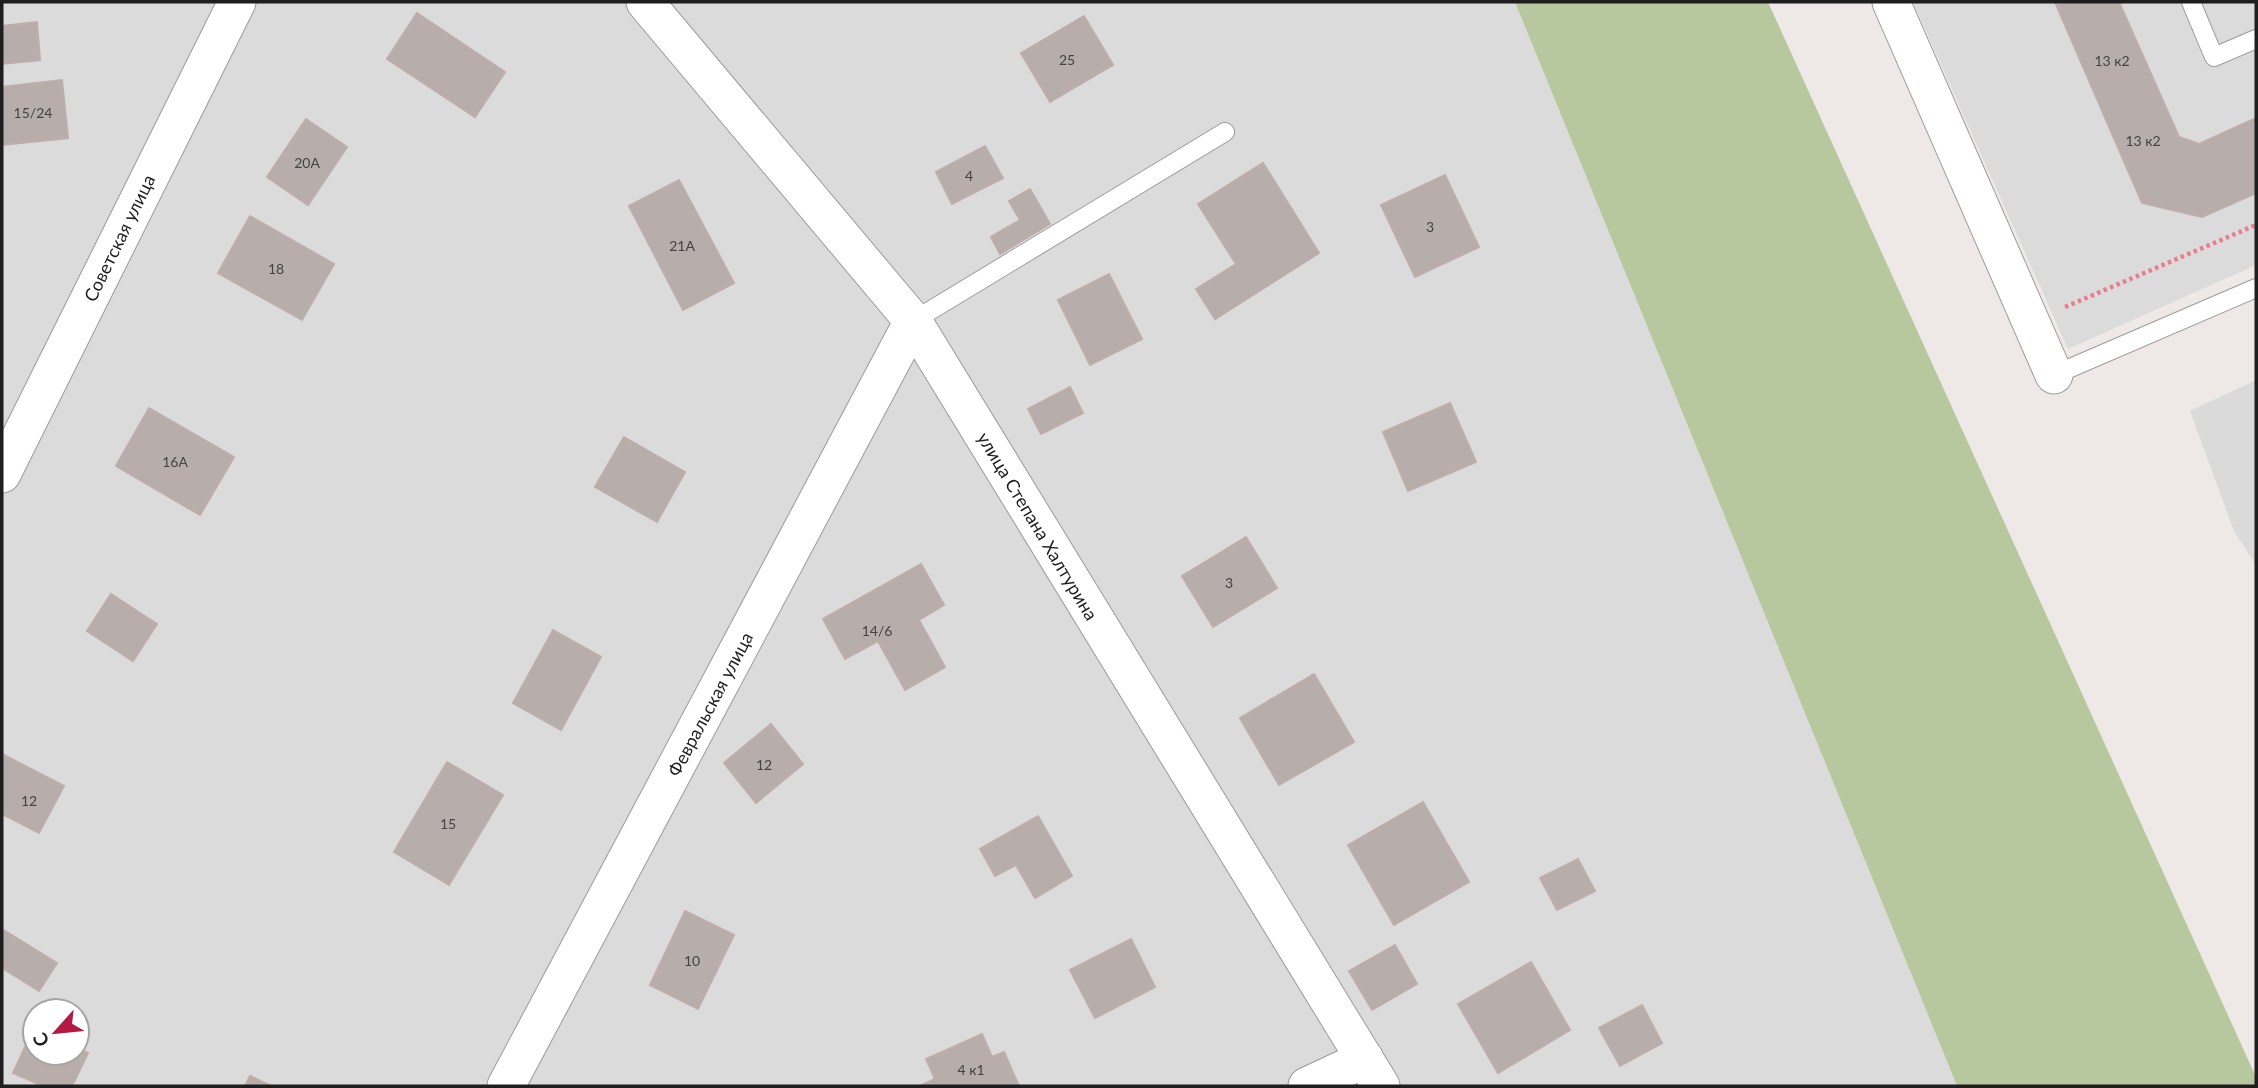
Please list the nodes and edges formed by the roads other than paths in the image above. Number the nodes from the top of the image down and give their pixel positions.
1 (237, 2) edge
2 (645, 2) edge
3 (1891, 2) edge
4 (2191, 2) edge
5 (2256, 39) edge
6 (1226, 132) dead end
7 (2256, 288) edge
8 (913, 321) junction
9 (2054, 375) joint
10 (2, 474) edge
11 (1373, 1073) edge
12 (506, 1086) edge
13 (1307, 1086) edge

1 - 10 street, Советская улица
2 - 8 street, улица Степана Халтурина
3 - 9 street
4 - 5 lane
6 - 8 lane
7 - 9 lane
8 - 11 street, улица Степана Халтурина
8 - 12 street, Февральская улица
11 - 13 street

